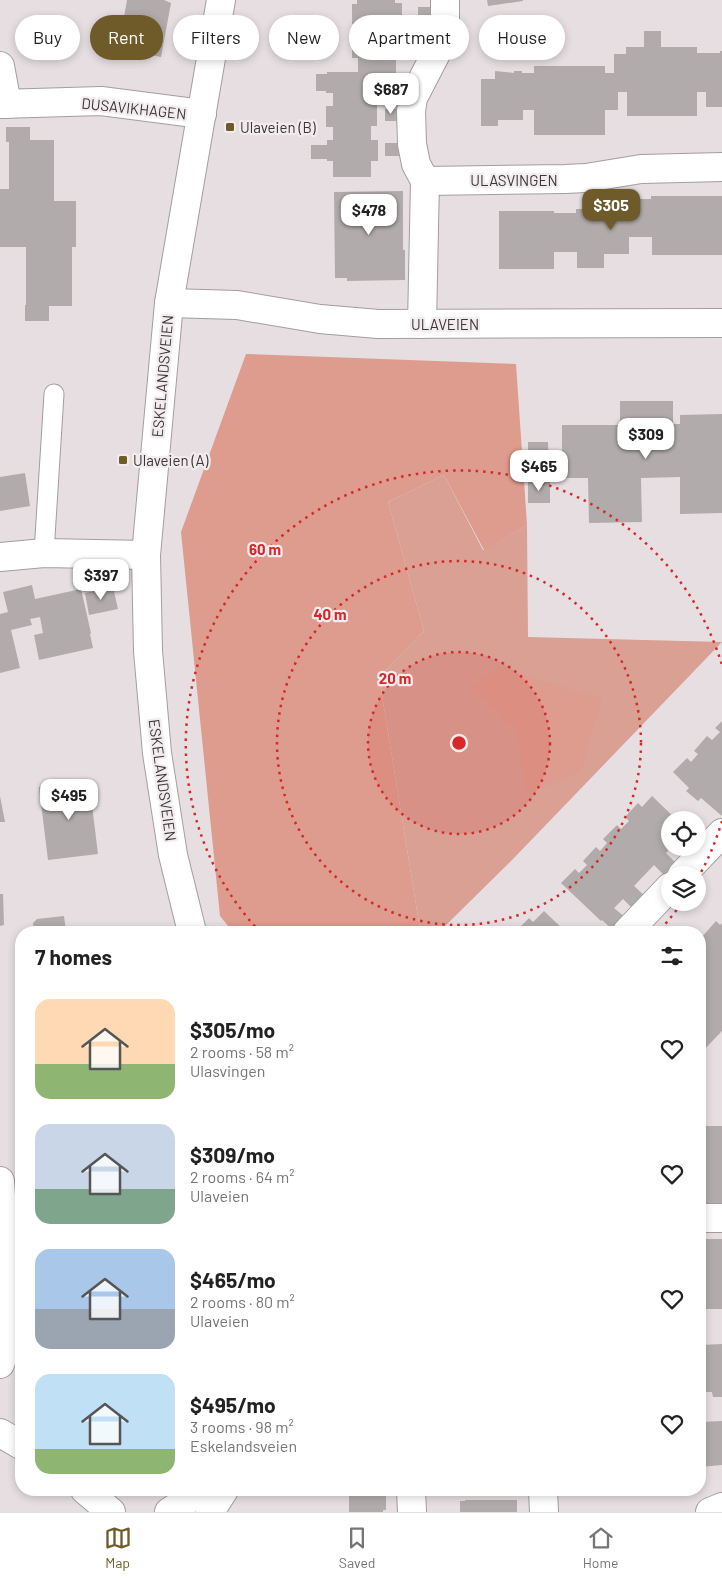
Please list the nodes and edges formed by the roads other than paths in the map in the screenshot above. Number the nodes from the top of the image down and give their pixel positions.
1 (221, 0) edge
2 (445, 0) edge
3 (0, 66) edge
4 (3, 104) edge
5 (202, 114) junction
6 (722, 167) edge
7 (424, 181) junction
8 (168, 303) junction
9 (722, 323) edge
10 (422, 324) junction
11 (54, 394) dead end
12 (44, 553) junction
13 (146, 555) junction
14 (0, 558) edge
15 (722, 833) edge
16 (691, 866) edge
17 (661, 896) edge
18 (191, 926) edge
19 (633, 926) edge
20 (8, 1192) edge
21 (706, 1218) edge
22 (722, 1218) edge
23 (0, 1364) edge
24 (0, 1434) edge
25 (15, 1442) edge
26 (92, 1496) edge
27 (194, 1496) edge
28 (220, 1496) edge
29 (411, 1496) edge
30 (543, 1496) edge
31 (722, 1507) edge
32 (111, 1512) edge
33 (169, 1512) edge
34 (210, 1512) edge
35 (412, 1512) edge
36 (544, 1512) edge
37 (710, 1512) edge

1 - 5 street, ESKELANDSVEIEN
2 - 7 street
3 - 4 street, DUSAVIKHAGEN
4 - 5 street, DUSAVIKHAGEN
5 - 8 street, ESKELANDSVEIEN
6 - 7 street, ULASVINGEN
7 - 10 street
8 - 10 street, ULAVEIEN
8 - 13 street, ESKELANDSVEIEN
9 - 10 street, ULAVEIEN
11 - 12 lane
12 - 13 street
12 - 14 street
13 - 18 street, ESKELANDSVEIEN
15 - 16 street
17 - 19 street
20 - 23 street
21 - 22 street
24 - 25 street
26 - 32 street
27 - 33 street
28 - 34 street
29 - 35 street
30 - 36 street
31 - 37 street

